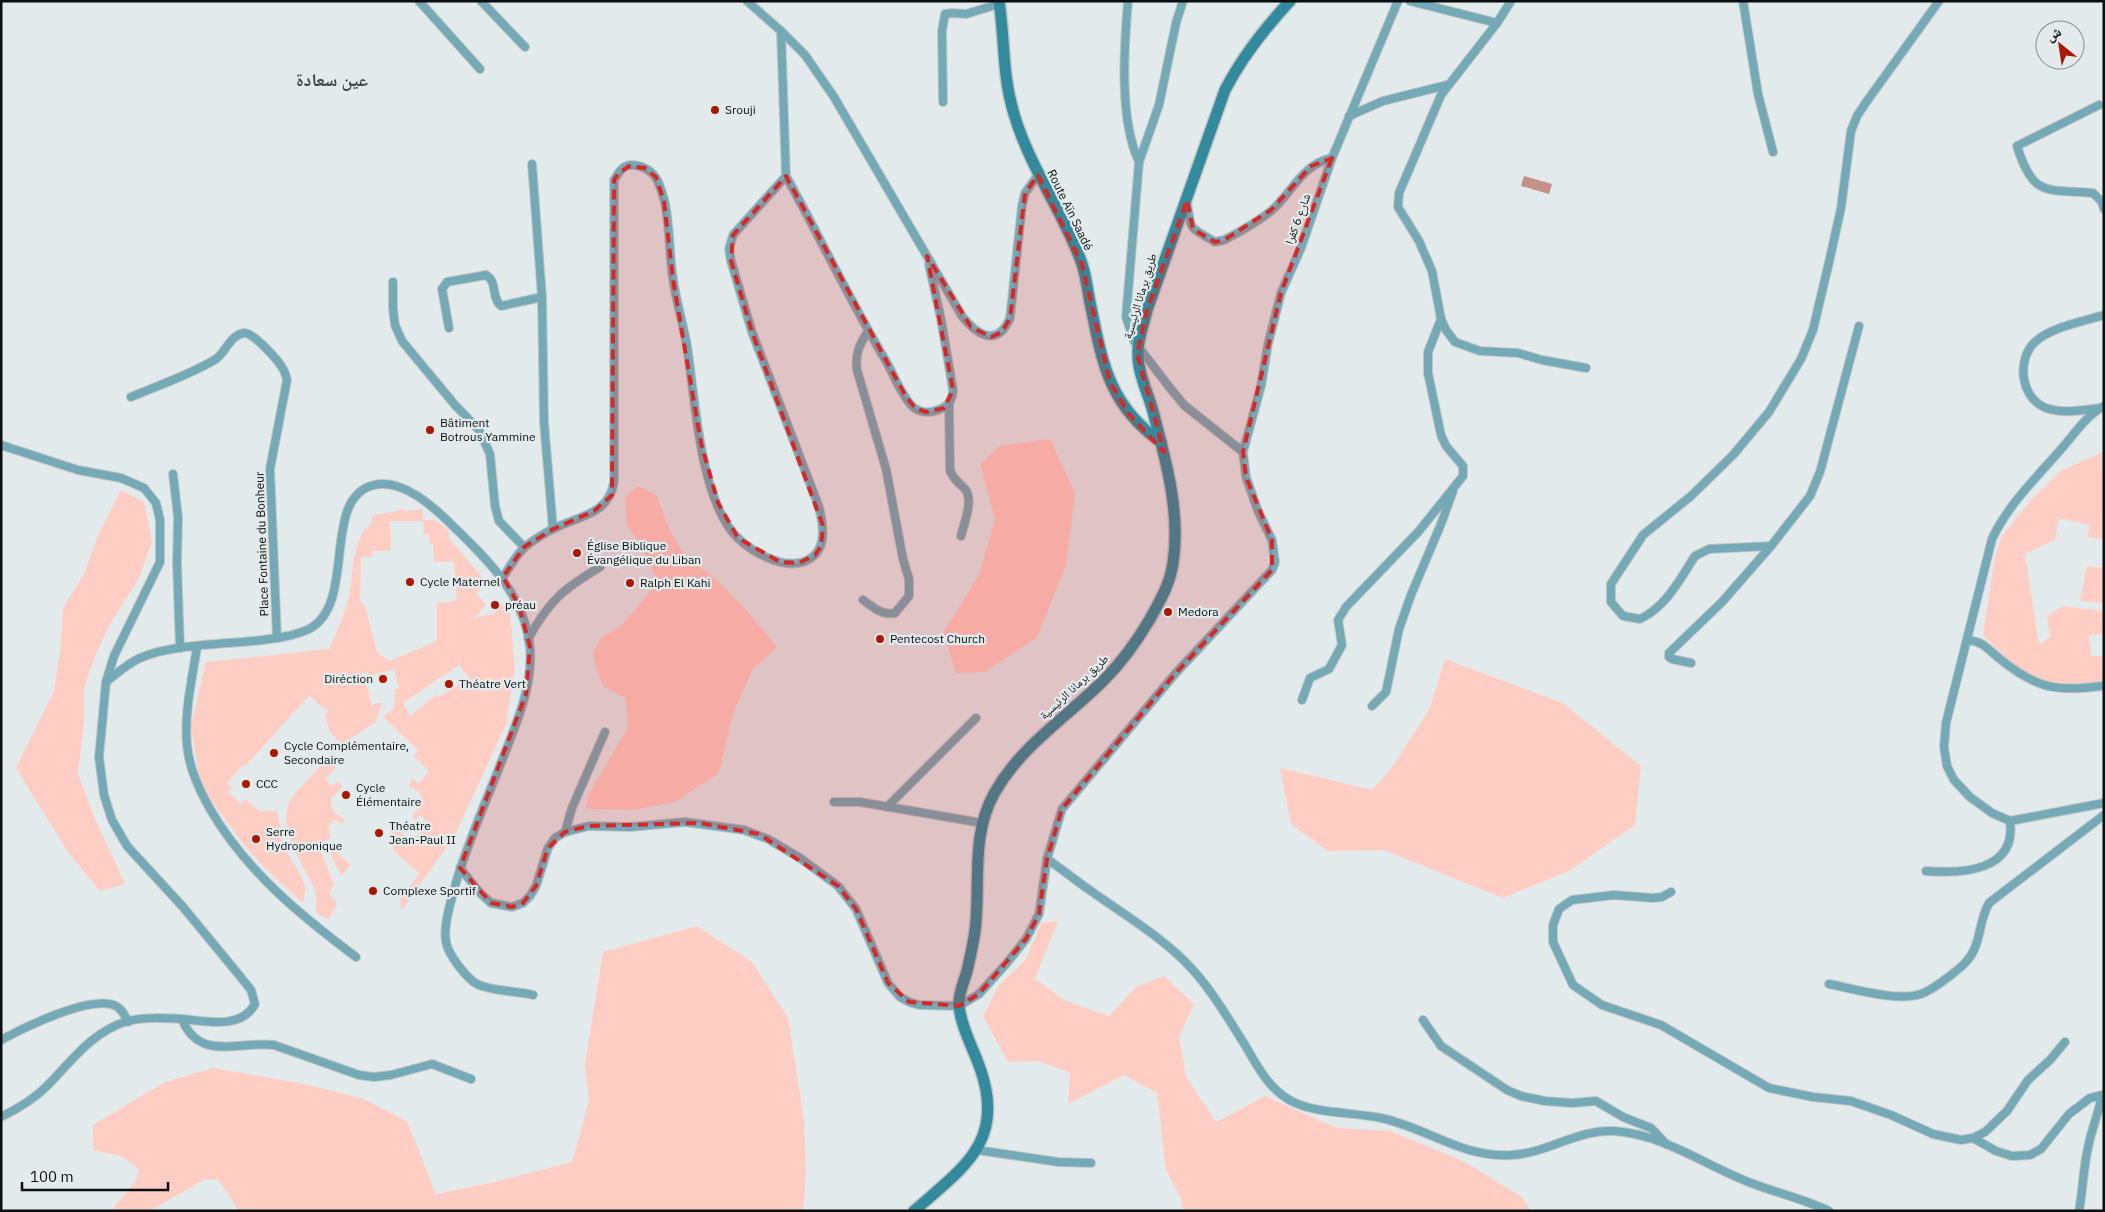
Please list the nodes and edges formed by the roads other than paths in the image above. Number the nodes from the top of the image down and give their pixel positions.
1 (419, 1) edge
2 (481, 1) edge
3 (747, 1) edge
4 (1128, 1) edge
5 (1183, 1) edge
6 (1290, 1) edge
7 (1398, 1) edge
8 (1410, 1) edge
9 (1511, 1) edge
10 (1743, 1) edge
11 (1939, 1) edge
12 (999, 3) edge
13 (1497, 23) junction
14 (781, 31) junction
15 (525, 47) dead end
16 (480, 70) dead end
17 (1447, 85) junction
18 (943, 102) dead end
19 (2098, 105) dead end
20 (1349, 116) junction
21 (1773, 152) dead end
22 (1332, 158) junction
23 (1139, 162) junction
24 (532, 164) dead end
25 (1038, 175) junction
26 (786, 176) junction
27 (1187, 200) junction
28 (2104, 209) edge
29 (927, 256) junction
30 (393, 282) dead end
31 (542, 297) junction
32 (2104, 315) edge
33 (1441, 319) junction
34 (1860, 326) dead end
35 (449, 328) dead end
36 (868, 332) junction
37 (1138, 348) junction
38 (1586, 368) dead end
39 (131, 397) dead end
40 (948, 404) junction
41 (2102, 407) edge
42 (1161, 442) junction
43 (1, 445) edge
44 (1243, 452) junction
45 (173, 474) dead end
46 (1454, 487) junction
47 (552, 529) junction
48 (961, 536) dead end
49 (1771, 546) junction
50 (524, 547) junction
51 (600, 567) dead end
52 (502, 577) junction
53 (863, 600) dead end
54 (277, 638) junction
55 (528, 638) junction
56 (1967, 640) junction
57 (197, 647) junction
58 (180, 648) junction
59 (1691, 663) dead end
60 (106, 682) junction
61 (2102, 686) dead end
62 (1302, 700) dead end
63 (1372, 706) dead end
64 (976, 718) dead end
65 (605, 732) dead end
66 (834, 802) dead end
67 (2104, 803) edge
68 (887, 807) junction
69 (2104, 815) edge
70 (2010, 820) junction
71 (982, 823) junction
72 (565, 832) junction
73 (1047, 859) junction
74 (460, 868) junction
75 (1926, 871) dead end
76 (1671, 892) dead end
77 (356, 957) dead end
78 (1829, 984) dead end
79 (533, 995) dead end
80 (959, 1006) junction
81 (182, 1019) junction
82 (1423, 1020) dead end
83 (128, 1022) junction
84 (1, 1040) edge
85 (2065, 1042) dead end
86 (471, 1079) dead end
87 (2103, 1095) edge
88 (1, 1117) edge
89 (1973, 1138) junction
90 (1668, 1145) junction
91 (977, 1150) junction
92 (1091, 1163) dead end
93 (914, 1211) edge
94 (1829, 1211) edge
95 (2079, 1211) edge

1 - 16 street
2 - 15 street
3 - 14 street
4 - 23 street
5 - 23 street
6 - 27 main road, طريق برمانا الرئيسية
7 - 20 street, شارع 6 كفرا
8 - 13 street
9 - 13 street
10 - 21 street
11 - 49 street
12 - 18 street
12 - 25 main road, Route Aïn Saadé
13 - 17 street
14 - 26 street
14 - 29 street
17 - 20 street
17 - 33 street
19 - 28 street
20 - 22 street, شارع 6 كفرا
22 - 27 street
22 - 44 street, شارع 6 كفرا
23 - 37 street
24 - 31 street
25 - 29 street
25 - 42 main road, Route Aïn Saadé
26 - 36 street
26 - 47 street
27 - 37 main road, طريق برمانا الرئيسية
29 - 40 street
30 - 50 street
31 - 35 street
31 - 47 street
32 - 41 street
33 - 38 street
33 - 46 street
34 - 49 street
36 - 40 street
36 - 53 street
37 - 42 main road, طريق برمانا الرئيسية
37 - 44 street
39 - 54 street, Place Fontaine du Bonheur
40 - 48 street
41 - 56 street
42 - 71 main road, طريق برمانا الرئيسية
43 - 60 street
44 - 73 street
45 - 58 street
46 - 62 street
46 - 63 street
47 - 50 street
49 - 59 street
50 - 52 street
51 - 55 street
52 - 54 street
52 - 55 street
54 - 57 street
55 - 74 street
56 - 61 street
56 - 70 street
57 - 58 street
57 - 77 street
58 - 60 street
60 - 81 street
64 - 68 street
65 - 72 street
66 - 68 street
67 - 70 street
68 - 71 street
69 - 78 street
70 - 75 street
71 - 80 main road, طريق برمانا الرئيسية
72 - 74 street
72 - 80 street
73 - 80 street
73 - 90 street
74 - 79 street
76 - 89 street
80 - 91 main road, طريق برمانا الرئيسية
81 - 83 street
81 - 86 street
82 - 90 street
83 - 84 street
83 - 88 street
85 - 89 street
87 - 89 street
87 - 95 street
90 - 94 street
91 - 92 street
91 - 93 main road, طريق برمانا الرئيسية

